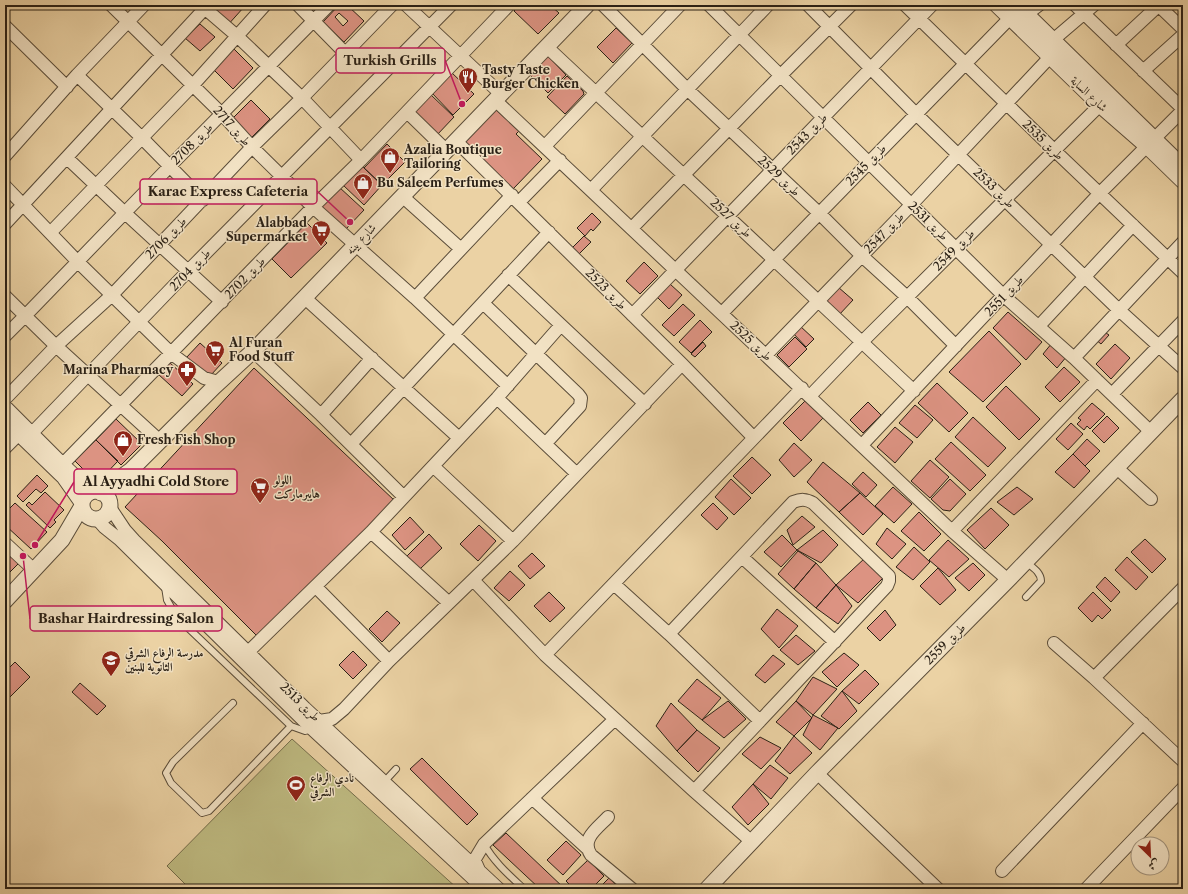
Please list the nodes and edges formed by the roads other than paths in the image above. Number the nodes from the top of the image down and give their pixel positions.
1 (112, 5) edge
2 (144, 5) edge
3 (264, 5) edge
4 (298, 5) edge
5 (329, 5) edge
6 (392, 5) edge
7 (406, 5) edge
8 (451, 5) edge
9 (587, 5) edge
10 (603, 5) edge
11 (680, 5) edge
12 (709, 5) edge
13 (768, 5) edge
14 (808, 5) edge
15 (851, 5) edge
16 (905, 5) edge
17 (932, 5) edge
18 (996, 5) edge
19 (1039, 5) edge
20 (1094, 5) edge
21 (1158, 5) edge
22 (205, 6) edge
23 (505, 6) edge
24 (1079, 9) edge
25 (1018, 12) edge
26 (919, 18) junction
27 (314, 20) junction
28 (128, 22) junction
29 (5, 26) edge
30 (429, 26) junction
31 (830, 27) junction
32 (1183, 28) edge
33 (739, 35) junction
34 (1183, 35) edge
35 (237, 36) junction
36 (1053, 40) junction
37 (643, 44) junction
38 (1116, 45) junction
39 (547, 47) junction
40 (345, 53) junction
41 (161, 55) junction
42 (460, 57) junction
43 (1050, 57) junction
44 (965, 64) junction
45 (269, 66) junction
46 (872, 68) junction
47 (1143, 70) junction
48 (77, 75) junction
49 (780, 75) junction
50 (193, 85) junction
51 (67, 87) junction
52 (687, 89) junction
53 (596, 92) junction
54 (498, 97) junction
55 (302, 98) junction
56 (1006, 104) junction
57 (1100, 105) junction
58 (112, 108) junction
59 (1183, 109) edge
60 (407, 112) junction
61 (222, 114) junction
62 (916, 114) junction
63 (823, 117) junction
64 (330, 126) junction
65 (729, 128) junction
66 (643, 136) junction
67 (142, 138) junction
68 (1151, 142) junction
69 (451, 146) junction
70 (545, 146) junction
71 (252, 147) junction
72 (1054, 150) junction
73 (959, 154) junction
74 (5, 156) edge
75 (67, 158) junction
76 (361, 160) junction
77 (560, 160) junction
78 (869, 162) junction
79 (170, 166) junction
80 (1183, 167) edge
81 (772, 169) junction
82 (684, 175) junction
83 (283, 176) junction
84 (1183, 181) edge
85 (5, 186) edge
86 (96, 186) junction
87 (591, 190) junction
88 (1099, 194) junction
89 (402, 196) junction
90 (516, 199) junction
91 (1005, 199) junction
92 (203, 200) junction
93 (912, 204) junction
94 (23, 205) junction
95 (313, 207) junction
96 (124, 213) junction
97 (819, 213) junction
98 (728, 215) junction
99 (5, 224) edge
100 (1133, 225) junction
101 (632, 228) junction
102 (549, 232) junction
103 (50, 234) junction
104 (1183, 242) edge
105 (1052, 244) junction
106 (160, 245) junction
107 (356, 245) junction
108 (956, 248) junction
109 (461, 249) junction
110 (862, 256) junction
111 (1168, 258) junction
112 (774, 259) junction
113 (78, 262) junction
114 (676, 269) junction
115 (188, 271) junction
116 (1183, 273) edge
117 (508, 275) junction
118 (1086, 276) junction
119 (112, 295) junction
120 (5, 296) edge
121 (1004, 296) junction
122 (906, 297) junction
123 (305, 298) junction
124 (415, 298) junction
125 (818, 301) junction
126 (222, 302) junction
127 (482, 303) junction
128 (1119, 310) junction
129 (722, 313) junction
130 (632, 315) junction
131 (25, 316) junction
132 (1183, 322) edge
133 (139, 323) junction
134 (561, 325) junction
135 (1039, 326) junction
136 (453, 334) junction
137 (5, 336) edge
138 (862, 342) junction
139 (56, 346) junction
140 (956, 346) junction
141 (1160, 346) junction
142 (253, 351) junction
143 (172, 354) junction
144 (535, 354) junction
145 (766, 355) junction
146 (372, 358) junction
147 (1074, 358) junction
148 (682, 364) junction
149 (1183, 368) edge
150 (88, 376) junction
151 (1097, 380) junction
152 (222, 381) junction
153 (508, 386) junction
154 (404, 387) junction
155 (914, 390) junction
156 (806, 392) junction
157 (1112, 394) junction
158 (497, 398) junction
159 (5, 399) edge
160 (1183, 399) edge
161 (645, 404) junction
162 (5, 406) edge
163 (121, 406) junction
164 (321, 415) junction
165 (5, 422) edge
166 (1151, 432) junction
167 (32, 433) junction
168 (18, 435) junction
169 (459, 438) junction
170 (754, 438) junction
171 (160, 442) junction
172 (546, 443) junction
173 (351, 444) junction
174 (862, 445) junction
175 (5, 448) edge
176 (63, 464) junction
177 (433, 466) junction
178 (1116, 468) junction
179 (577, 474) junction
180 (404, 497) junction
181 (104, 499) junction
182 (1151, 499) dead end
183 (82, 506) junction
184 (95, 519) junction
185 (952, 530) junction
186 (371, 532) junction
187 (62, 540) junction
188 (513, 541) junction
189 (5, 542) edge
190 (742, 557) junction
191 (1026, 562) junction
192 (34, 570) junction
193 (473, 580) junction
194 (1008, 580) junction
195 (164, 583) junction
196 (614, 584) junction
197 (316, 587) junction
198 (1183, 588) edge
199 (1026, 597) dead end
200 (5, 601) edge
201 (448, 602) junction
202 (669, 634) junction
203 (835, 642) junction
204 (1054, 642) dead end
205 (245, 655) junction
206 (545, 655) junction
207 (389, 661) junction
208 (1094, 678) junction
209 (233, 703) dead end
210 (615, 719) junction
211 (760, 721) junction
212 (1143, 723) junction
213 (316, 725) junction
214 (291, 726) junction
215 (1183, 761) edge
216 (396, 769) dead end
217 (817, 773) junction
218 (384, 782) junction
219 (1183, 788) edge
220 (694, 791) junction
221 (532, 798) junction
222 (608, 818) dead end
223 (752, 842) junction
224 (484, 844) junction
225 (456, 849) junction
226 (588, 849) junction
227 (464, 862) junction
228 (479, 870) junction
229 (1002, 871) dead end
230 (480, 888) edge
231 (499, 889) edge
232 (524, 889) edge
233 (632, 889) edge
234 (707, 889) edge
235 (938, 889) edge
236 (1086, 889) edge

1 - 28 street, طريق 2717
2 - 28 street
3 - 35 street
4 - 27 street
5 - 27 street, طريق 2708
6 - 40 street, طريق 2706
7 - 30 street, طريق 2525
8 - 30 street, طريق 2704
9 - 39 street, شارع بينه
10 - 37 street, طريق 2529
11 - 37 street
12 - 33 street, طريق 2531
13 - 33 street
14 - 31 street, طريق 2533
15 - 31 street
16 - 26 street, طريق 2535
17 - 26 street, طريق 2543
18 - 25 street, شارع الساية
19 - 25 street, طريق 2545
20 - 24 street
21 - 32 street
21 - 38 street
22 - 35 street
22 - 41 street
23 - 42 street, طريق 2702
24 - 36 street
24 - 38 street
25 - 36 street, شارع الساية
25 - 43 street, شارع الساية
25 - 44 street, طريق 2545
26 - 44 street, طريق 2535
26 - 46 street, طريق 2543
27 - 40 street
27 - 45 street, طريق 2708
28 - 41 street, طريق 2717
28 - 48 street
29 - 51 street
30 - 42 street, طريق 2525
30 - 64 street, طريق 2704
31 - 46 street, طريق 2533
31 - 49 street
33 - 49 street, طريق 2531
33 - 52 street
34 - 47 street
35 - 45 street
35 - 50 street
36 - 68 street, شارع الساية
37 - 52 street, طريق 2529
37 - 53 street
38 - 47 street
39 - 53 street, طريق 2527
39 - 54 street, شارع بينه
40 - 55 street, طريق 2706
41 - 50 street, طريق 2717
41 - 58 street
42 - 54 street, طريق 2525
42 - 60 street, طريق 2702
43 - 56 street, طريق 2547
43 - 57 street, شارع الساية
44 - 56 street, طريق 2535
44 - 62 street, طريق 2545
45 - 55 street
45 - 61 street, طريق 2708
46 - 62 street, طريق 2533
46 - 63 street, طريق 2543
47 - 59 street
48 - 51 street
48 - 58 street
49 - 63 street, طريق 2531
49 - 65 street
50 - 61 street, طريق 2717
50 - 67 street
51 - 74 street
52 - 65 street, طريق 2529
52 - 66 street
53 - 66 street, طريق 2527
53 - 70 street
54 - 69 street, شارع بينه
54 - 70 street, طريق 2525
55 - 64 street
55 - 71 street, طريق 2706
56 - 72 street, طريق 2535
56 - 73 street, طريق 2547
57 - 68 street, شارع الساية
57 - 72 street, طريق 2549
58 - 67 street
58 - 75 street
59 - 68 street, طريق 2551
60 - 69 street, طريق 2523
60 - 76 street, طريق 2702
61 - 71 street, طريق 2717
61 - 79 street, طريق 2708
62 - 73 street, طريق 2533
62 - 78 street, طريق 2545
63 - 78 street, طريق 2531
63 - 81 street, طريق 2543
64 - 76 street
64 - 83 street, طريق 2704
65 - 81 street, طريق 2529
65 - 82 street
66 - 82 street, طريق 2527
66 - 87 street
67 - 79 street
67 - 86 street
68 - 80 street, شارع الساية
68 - 84 street, شارع الساية
68 - 88 street, طريق 2551
69 - 89 street, شارع بينه
69 - 90 street, طريق 2523
70 - 77 street, طريق 2525
71 - 83 street, طريق 2717
71 - 92 street, طريق 2706
72 - 88 street, طريق 2535
72 - 91 street, طريق 2549
73 - 91 street, طريق 2533
73 - 93 street, طريق 2547
75 - 86 street
75 - 94 street
76 - 95 street, طريق 2702
77 - 87 street, طريق 2525
77 - 90 street
78 - 93 street, طريق 2531
78 - 97 street, طريق 2545
79 - 92 street
79 - 96 street, طريق 2708
81 - 97 street, طريق 2529
81 - 98 street, طريق 2543
82 - 98 street, طريق 2527
82 - 101 street
83 - 95 street, طريق 2717
83 - 115 street, طريق 2704
85 - 94 street
86 - 96 street
86 - 103 street
87 - 101 street, طريق 2525
88 - 100 street, طريق 2535
88 - 105 street, طريق 2551
89 - 107 street, شارع بينه
89 - 109 street
90 - 102 street, طريق 2523
90 - 109 street
91 - 105 street, طريق 2533
91 - 108 street, طريق 2549
92 - 106 street, طريق 2706
93 - 108 street, طريق 2531
93 - 110 street, طريق 2547
94 - 99 street
94 - 103 street
95 - 107 street, طريق 2717
95 - 126 street, طريق 2702
96 - 106 street
96 - 113 street, طريق 2708
97 - 110 street, طريق 2529
97 - 112 street, طريق 2545
98 - 112 street, طريق 2527
98 - 114 street, طريق 2543
100 - 111 street, طريق 2535
100 - 118 street
101 - 114 street, طريق 2525
102 - 117 street
102 - 130 street, طريق 2523
103 - 113 street
104 - 111 street
105 - 118 street, طريق 2533
105 - 121 street, طريق 2551
106 - 115 street
106 - 119 street, طريق 2706
107 - 123 street, شارع بينه
107 - 124 street, طريق 2717
108 - 121 street, طريق 2531
108 - 122 street, طريق 2549
109 - 124 street
110 - 122 street, طريق 2529
110 - 125 street, طريق 2547
111 - 116 street, طريق 2535
111 - 128 street
112 - 125 street, طريق 2527
112 - 129 street, طريق 2545
113 - 119 street
113 - 131 street, طريق 2708
114 - 129 street, طريق 2525
114 - 130 street, طريق 2543
115 - 126 street
115 - 133 street, طريق 2704
117 - 127 street
117 - 134 street
118 - 128 street, طريق 2533
118 - 135 street
119 - 133 street
119 - 139 street, طريق 2706
120 - 131 street
121 - 135 street, طريق 2531
121 - 140 street, طريق 2551
122 - 138 street, طريق 2549
122 - 140 street, طريق 2529
123 - 142 street, شارع بينه
123 - 146 street
124 - 136 street, طريق 2717
125 - 138 street, طريق 2527
125 - 145 street, طريق 2547
126 - 143 street, طريق 2702
127 - 136 street
127 - 144 street
128 - 141 street, طريق 2533
128 - 147 street
129 - 145 street, طريق 2525
130 - 148 street, طريق 2523
131 - 137 street, طريق 2708
131 - 139 street
132 - 141 street
133 - 143 street
133 - 150 street, طريق 2704
134 - 144 street
134 - 161 street
135 - 147 street, طريق 2531
136 - 153 street, طريق 2717
136 - 154 street
138 - 155 street, طريق 2527
138 - 156 street, طريق 2549
139 - 150 street
139 - 159 street, طريق 2706
140 - 155 street, طريق 2551
141 - 149 street, طريق 2533
141 - 157 street
142 - 152 street, شارع بينه
142 - 164 street
143 - 152 street
143 - 163 street, طريق 2702
144 - 153 street
144 - 172 street
145 - 156 street, طريق 2525
146 - 154 street
146 - 164 street
147 - 151 street, طريق 2531
148 - 161 street
148 - 170 street, طريق 2523
150 - 163 street
150 - 167 street, طريق 2704
151 - 157 street, طريق 2531
151 - 185 street
152 - 171 street, شارع بينه
153 - 158 street
154 - 169 street
154 - 173 street
155 - 174 street, طريق 2551
156 - 170 street, طريق 2549
156 - 174 street, طريق 2525
157 - 166 street, طريق 2531
158 - 169 street
158 - 172 street
160 - 166 street, طريق 2559
161 - 179 street
162 - 167 street
163 - 171 street
163 - 176 street, طريق 2702
164 - 173 street
165 - 168 street
166 - 178 street, طريق 2559
167 - 176 street
168 - 175 street
168 - 183 street
169 - 177 street
170 - 196 street, طريق 2549
171 - 181 street, شارع بينه
172 - 179 street
173 - 180 street
174 - 185 street, طريق 2525
176 - 181 street
177 - 180 street
177 - 188 street
178 - 182 street
178 - 191 street, طريق 2559
179 - 188 street
180 - 186 street
181 - 183 street
181 - 184 street
181 - 205 street, طريق 2513
183 - 184 street
183 - 187 street
184 - 187 street
184 - 195 street, طريق 2513
185 - 194 street, طريق 2525
186 - 197 street
186 - 201 street
187 - 192 street
188 - 193 street
189 - 192 street
190 - 202 street
190 - 203 street
190 - 203 street
191 - 194 street, طريق 2559
191 - 199 lane
192 - 200 street
193 - 201 street
193 - 206 street
194 - 217 street, طريق 2559
195 - 205 street, طريق 2513
195 - 214 lane
196 - 202 street
196 - 206 street, طريق 2549
197 - 205 street
197 - 207 street
198 - 208 street
201 - 207 street
202 - 211 street
203 - 211 street
204 - 208 street
205 - 213 street, طريق 2513
206 - 210 street
207 - 213 street
208 - 212 street
209 - 214 lane
210 - 220 street
210 - 221 street
211 - 220 street
212 - 215 street
212 - 229 street
213 - 214 lane
213 - 218 street, طريق 2513
213 - 227 street, طريق 2513
216 - 218 lane
217 - 223 street, طريق 2559
217 - 235 street
218 - 225 street, طريق 2513
219 - 236 street
220 - 223 street
221 - 224 street
221 - 226 street
222 - 226 street
223 - 234 street, طريق 2559
224 - 225 street
224 - 228 street
224 - 232 lane
225 - 227 street, طريق 2513
226 - 233 street
227 - 228 street, طريق 2513
227 - 230 street, طريق 2513
228 - 231 street, طريق 2513

